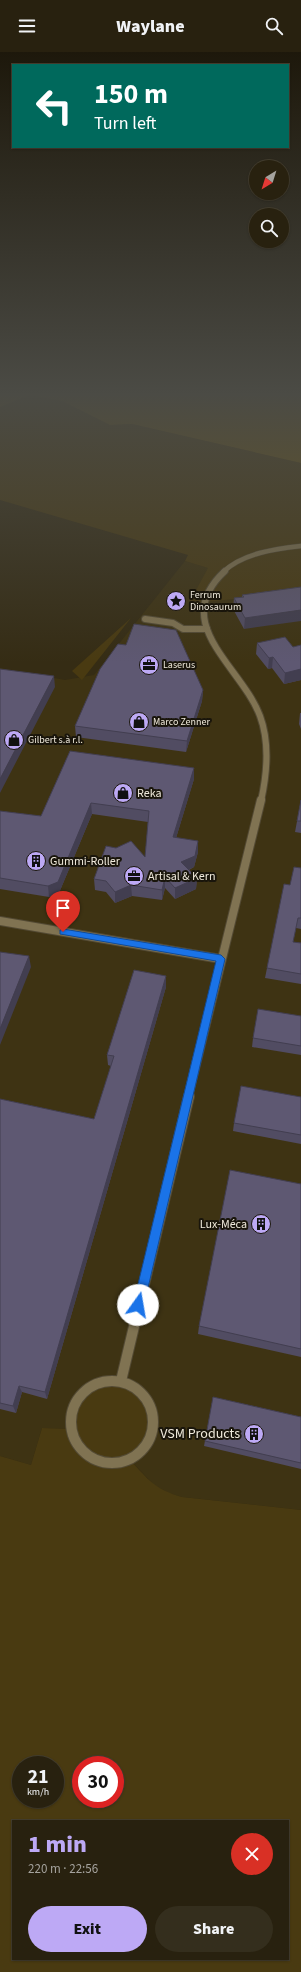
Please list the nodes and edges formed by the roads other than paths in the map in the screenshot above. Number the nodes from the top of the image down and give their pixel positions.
1 (301, 546) edge
2 (145, 619) dead end
3 (207, 629) junction
4 (0, 921) edge
5 (221, 959) junction
6 (121, 1381) junction

1 - 3 street
2 - 3 street
3 - 5 street
4 - 5 street
5 - 6 street
6 - 6 street

